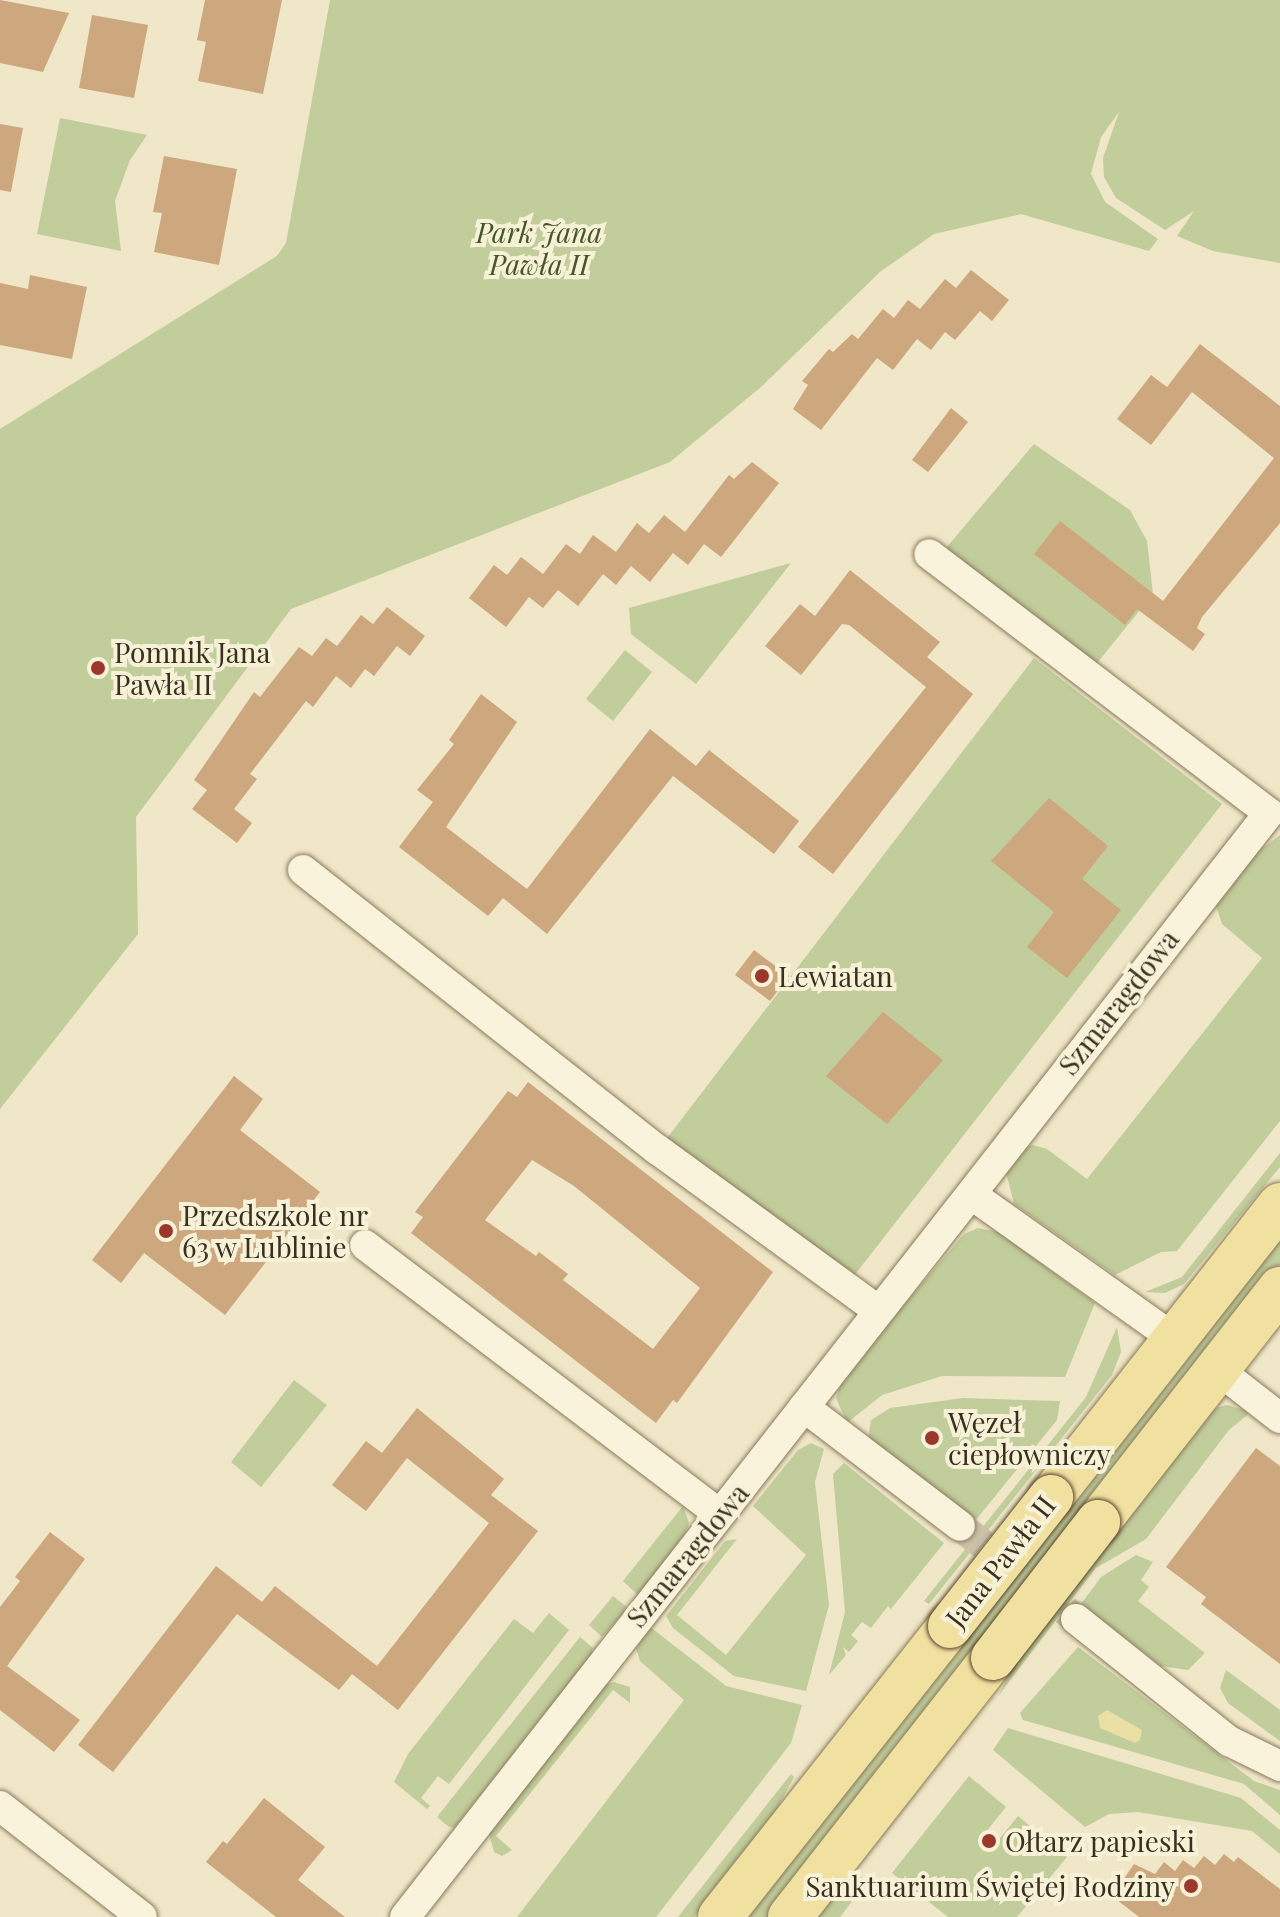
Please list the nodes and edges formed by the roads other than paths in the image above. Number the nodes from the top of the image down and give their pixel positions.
1 (929, 554) dead end
2 (303, 870) dead end
3 (972, 1195) junction
4 (1280, 1205) edge
5 (365, 1245) dead end
6 (1280, 1289) edge
7 (879, 1311) junction
8 (1173, 1338) junction
9 (1217, 1369) junction
10 (804, 1407) junction
11 (1280, 1418) edge
12 (720, 1514) junction
13 (960, 1526) tunnel mouth
14 (1076, 1619) tunnel mouth
15 (1280, 1766) edge
16 (0, 1806) edge
17 (142, 1917) edge
18 (405, 1917) edge
19 (720, 1917) edge
20 (790, 1917) edge

1 - 3 street, Szmaragdowa
2 - 7 street
3 - 7 street, Szmaragdowa
3 - 8 street
4 - 8 main road, Jana Pawła II
5 - 12 street
6 - 9 main road, Jana Pawła II
7 - 10 street, Szmaragdowa
8 - 19 main road, Jana Pawła II, bridge
9 - 11 street
9 - 20 main road, Jana Pawła II, bridge
10 - 12 street, Szmaragdowa
10 - 13 street
12 - 18 street, Szmaragdowa
14 - 15 street
16 - 17 street

